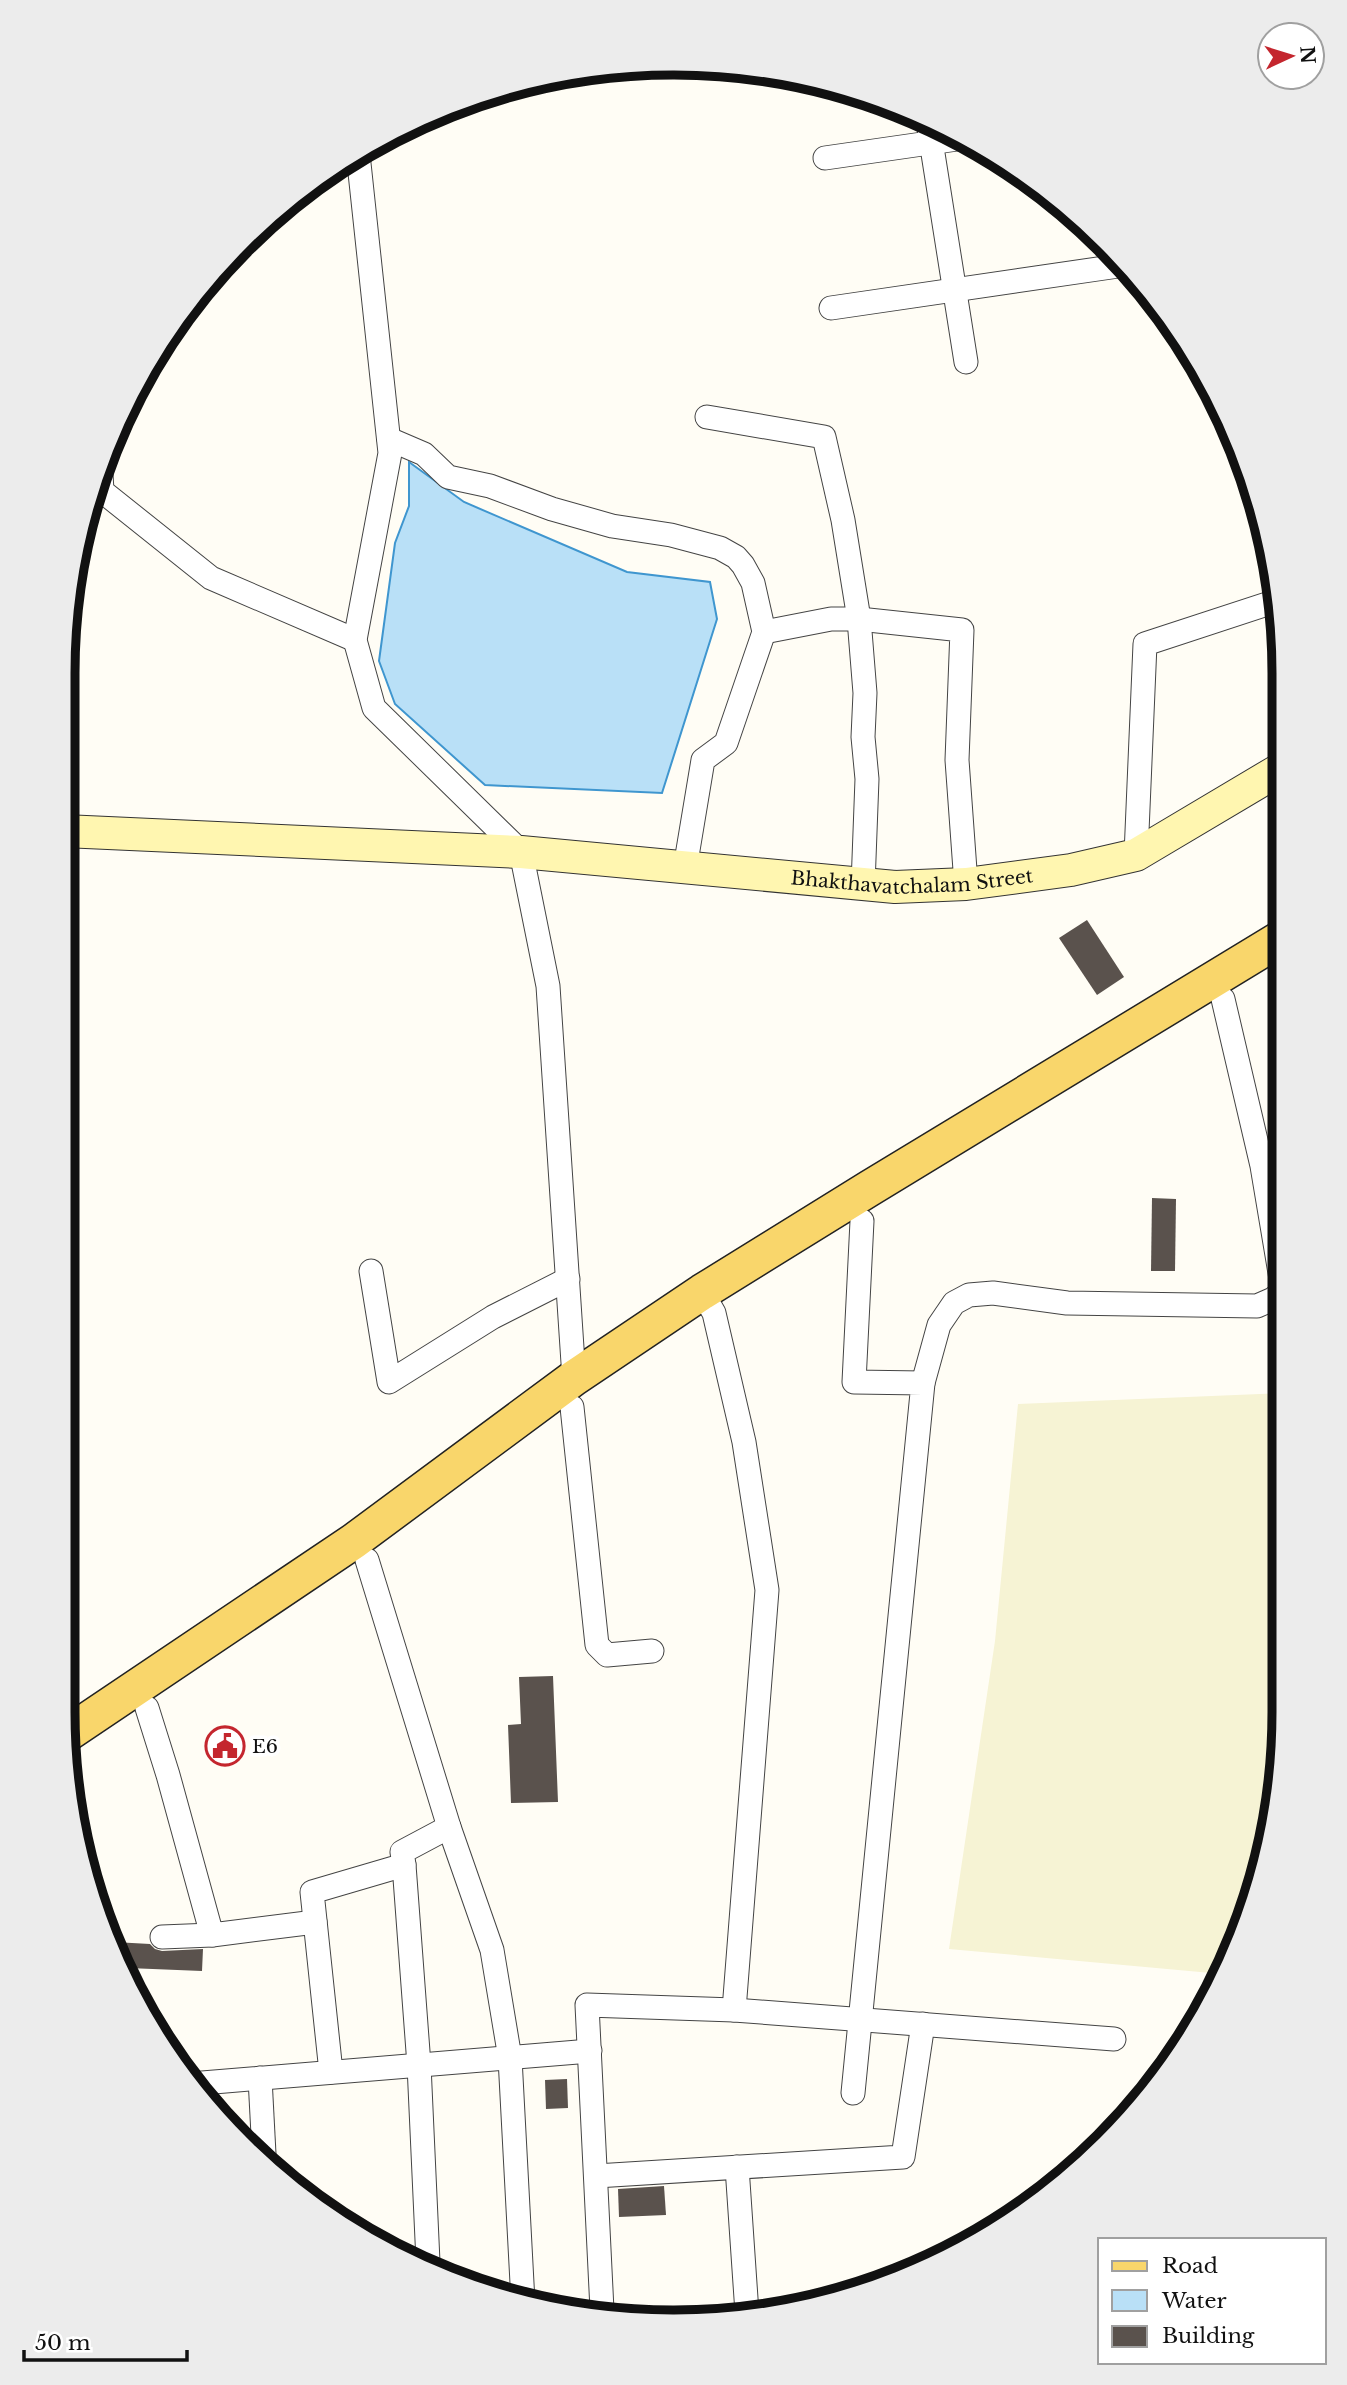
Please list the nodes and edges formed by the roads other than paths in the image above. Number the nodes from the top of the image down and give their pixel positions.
1 (928, 132) edge
2 (929, 133) edge
3 (825, 158) dead end
4 (359, 164) edge
5 (1112, 267) edge
6 (954, 290) junction
7 (831, 308) dead end
8 (966, 362) dead end
9 (707, 417) dead end
10 (389, 439) junction
11 (104, 492) edge
12 (1268, 604) edge
13 (859, 619) junction
14 (764, 632) junction
15 (355, 640) junction
16 (1272, 774) edge
17 (75, 832) edge
18 (521, 852) junction
19 (1136, 855) junction
20 (685, 868) junction
21 (965, 884) junction
22 (863, 885) junction
23 (1272, 944) edge
24 (1272, 970) edge
25 (1223, 999) junction
26 (862, 1221) junction
27 (1272, 1227) edge
28 (371, 1271) dead end
29 (568, 1279) junction
30 (1272, 1299) edge
31 (708, 1303) junction
32 (923, 1383) junction
33 (573, 1393) junction
34 (367, 1560) junction
35 (653, 1651) dead end
36 (147, 1708) junction
37 (76, 1728) edge
38 (77, 1755) edge
39 (449, 1827) junction
40 (404, 1865) junction
41 (315, 1922) junction
42 (212, 1934) junction
43 (162, 1937) dead end
44 (734, 2010) junction
45 (860, 2018) junction
46 (923, 2024) junction
47 (1114, 2039) dead end
48 (590, 2051) junction
49 (510, 2058) junction
50 (419, 2065) junction
51 (331, 2072) junction
52 (260, 2078) junction
53 (205, 2083) edge
54 (853, 2093) dead end
55 (264, 2147) edge
56 (737, 2167) junction
57 (596, 2176) junction
58 (428, 2256) edge
59 (522, 2290) edge
60 (746, 2305) edge
61 (602, 2306) edge

1 - 3 street
2 - 6 street
4 - 10 street
5 - 6 street
6 - 7 street
6 - 8 street
9 - 13 street
10 - 14 street
10 - 15 street
11 - 15 street
12 - 19 street
13 - 14 street
13 - 21 street
13 - 22 street
14 - 20 street
15 - 18 street
16 - 19 street, Bhakthavatchalam Street
17 - 18 street, Bhakthavatchalam Street
18 - 20 street, Bhakthavatchalam Street
18 - 29 street
19 - 21 street, Bhakthavatchalam Street
20 - 22 street, Bhakthavatchalam Street
21 - 22 street, Bhakthavatchalam Street
23 - 31 main road
24 - 25 main road
25 - 26 main road
25 - 27 street
26 - 31 main road
26 - 32 street
28 - 29 street
29 - 33 street
30 - 32 street
31 - 33 main road
31 - 44 street
32 - 45 street
33 - 34 main road
33 - 35 street
33 - 37 main road
34 - 36 main road
34 - 39 street
36 - 38 main road
36 - 42 street
39 - 40 street
39 - 49 street
40 - 41 street
40 - 50 street
41 - 42 street
41 - 51 street
42 - 43 street
44 - 45 street
44 - 48 street
45 - 46 street
45 - 54 street
46 - 47 street
46 - 56 street
48 - 49 street
48 - 57 street
49 - 50 street
49 - 59 street
50 - 51 street
50 - 58 street
51 - 52 street
52 - 53 street
52 - 55 street
56 - 57 street
56 - 60 street
57 - 61 street

